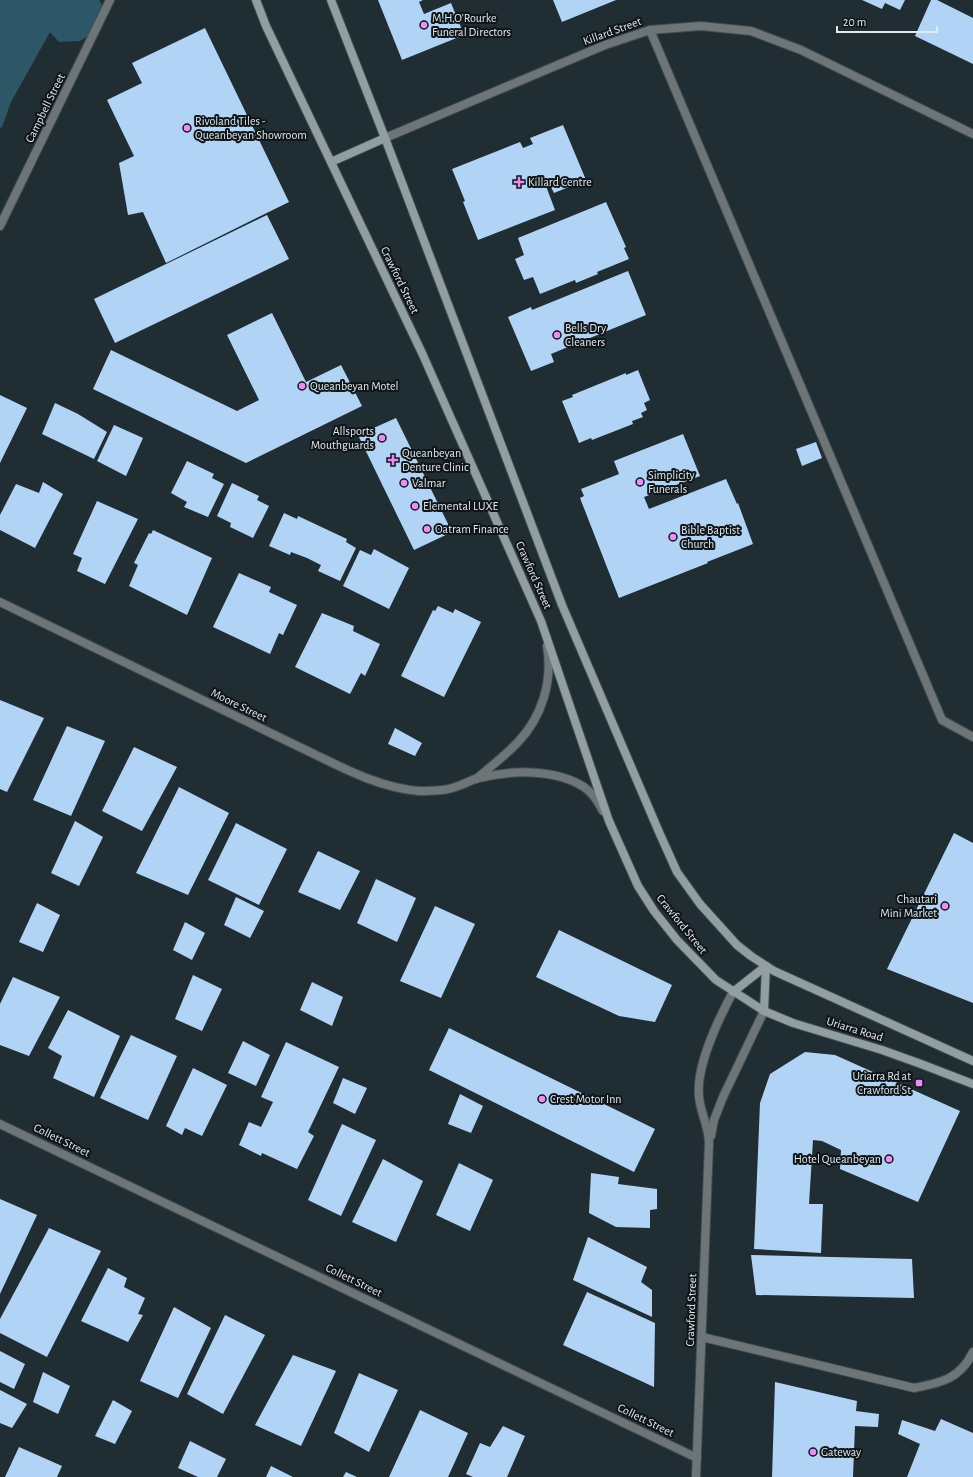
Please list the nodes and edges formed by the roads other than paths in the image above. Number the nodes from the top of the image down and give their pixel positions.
1 (110, 0) edge
2 (256, 0) edge
3 (331, 0) edge
4 (650, 30) junction
5 (973, 134) edge
6 (385, 138) junction
7 (331, 162) junction
8 (0, 226) edge
9 (0, 602) edge
10 (541, 621) junction
11 (973, 737) edge
12 (475, 779) junction
13 (609, 821) junction
14 (766, 966) junction
15 (733, 992) junction
16 (764, 1011) junction
17 (973, 1061) edge
18 (973, 1084) edge
19 (0, 1124) edge
20 (709, 1143) junction
21 (702, 1337) junction
22 (973, 1352) edge
23 (697, 1458) junction
24 (696, 1477) edge

1 - 8 street, Campbell Street
2 - 7 main road, Crawford Street
3 - 6 main road, Crawford Street
4 - 5 street, Killard Street
4 - 6 street, Killard Street
4 - 11 street
6 - 7 main road, Killard Street
6 - 14 main road, Crawford Street
7 - 10 main road, Crawford Street
9 - 12 street, Moore Street
10 - 12 street, Moore Street
10 - 13 main road, Crawford Street
12 - 13 street, Moore Street
13 - 15 main road, Crawford Street
14 - 15 main road, Crawford Street
14 - 16 main road, Crawford Street
14 - 17 main road, Uriarra Road
15 - 16 main road, Uriarra Road
15 - 20 street, Crawford Street
16 - 18 main road, Uriarra Road
16 - 20 street, Crawford Street
19 - 23 street, Collett Street
20 - 21 street, Crawford Street
21 - 22 street
21 - 23 street, Crawford Street
23 - 24 street, Crawford Street

